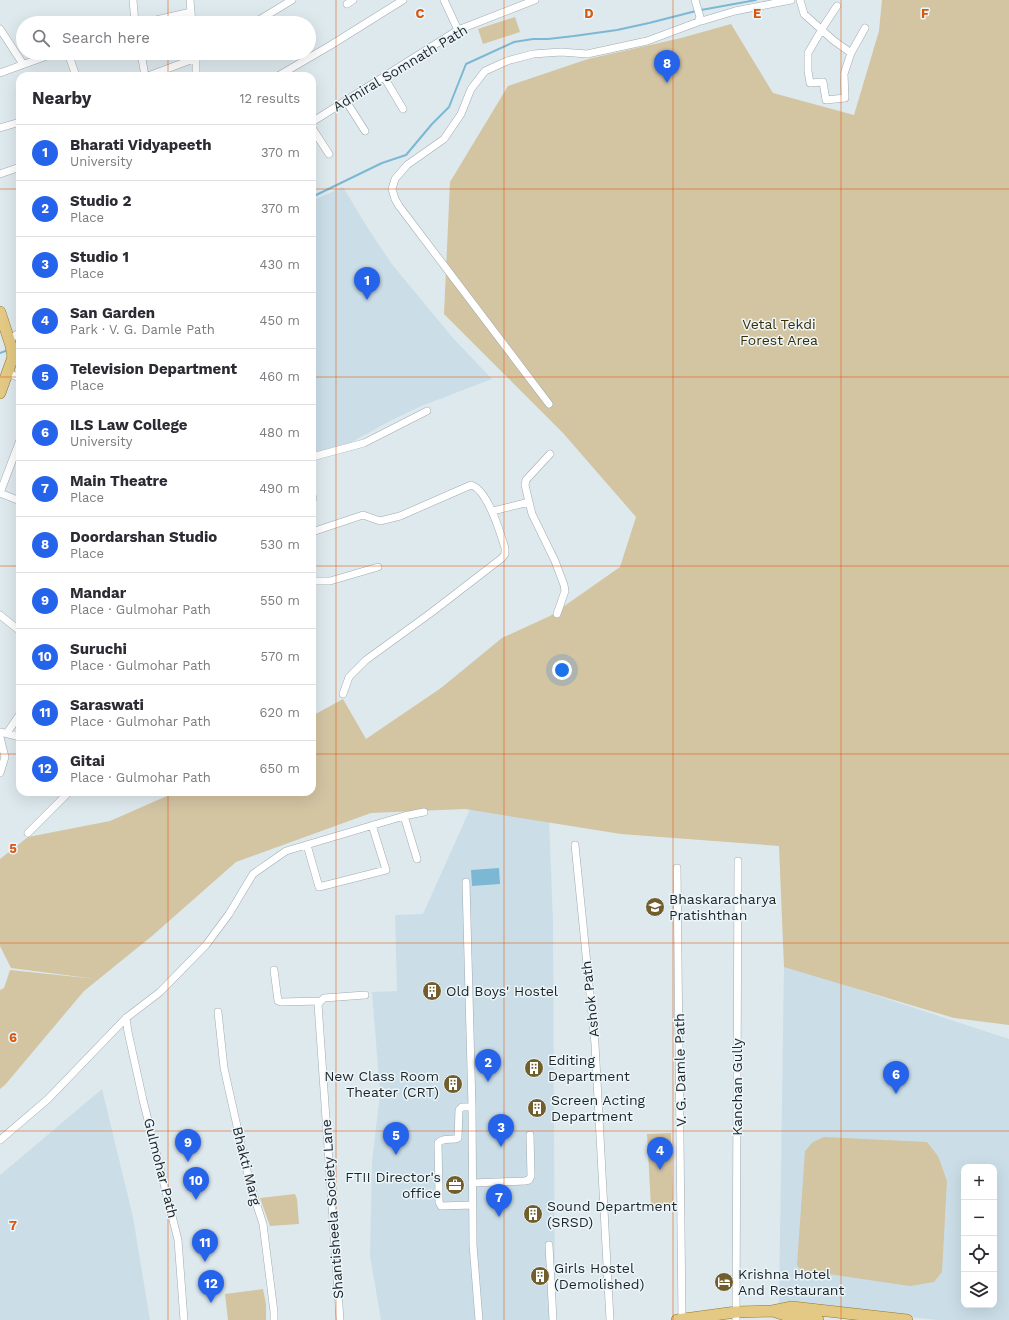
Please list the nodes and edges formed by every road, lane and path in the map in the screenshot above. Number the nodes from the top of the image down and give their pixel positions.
1 (133, 0) edge
2 (190, 0) edge
3 (292, 0) edge
4 (403, 0) edge
5 (444, 0) edge
6 (535, 0) edge
7 (790, 0) edge
8 (800, 0) edge
9 (696, 2) edge
10 (837, 6) dead end
11 (191, 12) junction
12 (134, 16) edge
13 (174, 16) edge
14 (191, 16) edge
15 (266, 16) edge
16 (700, 17) junction
17 (865, 28) dead end
18 (0, 29) edge
19 (458, 30) junction
20 (822, 30) junction
21 (16, 53) edge
22 (851, 53) junction
23 (316, 54) edge
24 (20, 60) edge
25 (35, 60) edge
26 (70, 60) edge
27 (143, 60) edge
28 (184, 60) edge
29 (196, 60) edge
30 (305, 60) edge
31 (23, 64) junction
32 (75, 72) edge
33 (146, 72) edge
34 (156, 72) edge
35 (196, 72) edge
36 (285, 72) edge
37 (0, 73) edge
38 (384, 77) junction
39 (346, 101) junction
40 (403, 109) dead end
41 (316, 120) edge
42 (16, 123) edge
43 (0, 128) edge
44 (365, 131) dead end
45 (316, 134) edge
46 (329, 154) dead end
47 (16, 168) edge
48 (0, 174) edge
49 (0, 312) edge
50 (16, 338) edge
51 (11, 346) junction
52 (8, 373) junction
53 (16, 376) edge
54 (0, 394) edge
55 (549, 404) dead end
56 (427, 411) dead end
57 (550, 454) dead end
58 (316, 456) edge
59 (16, 459) edge
60 (0, 493) edge
61 (16, 499) edge
62 (529, 502) junction
63 (493, 511) junction
64 (316, 531) edge
65 (378, 567) dead end
66 (316, 581) edge
67 (557, 614) dead end
68 (0, 615) edge
69 (16, 628) edge
70 (343, 694) dead end
71 (16, 718) edge
72 (2, 734) edge
73 (16, 736) edge
74 (0, 773) edge
75 (65, 796) edge
76 (424, 812) dead end
77 (404, 816) junction
78 (372, 825) junction
79 (28, 833) dead end
80 (307, 845) junction
81 (575, 845) dead end
82 (417, 859) dead end
83 (738, 861) dead end
84 (677, 868) dead end
85 (466, 882) dead end
86 (274, 970) dead end
87 (365, 995) dead end
88 (320, 1001) junction
89 (218, 1012) dead end
90 (126, 1018) junction
91 (472, 1107) junction
92 (530, 1135) dead end
93 (0, 1140) edge
94 (472, 1183) junction
95 (472, 1205) junction
96 (549, 1245) dead end
97 (772, 1311) junction
98 (736, 1316) edge
99 (184, 1320) edge
100 (274, 1320) edge
101 (340, 1320) edge
102 (479, 1320) edge
103 (553, 1320) edge
104 (610, 1320) edge
105 (680, 1320) edge
106 (818, 1320) edge
107 (907, 1320) edge

1 - 12 street
2 - 11 street
3 - 15 street
4 - 23 street
5 - 19 street
6 - 19 street, Admiral Somnath Path
7 - 16 street
8 - 20 street
9 - 16 street
10 - 20 street
11 - 13 street
11 - 14 street
16 - 55 street
17 - 22 street
18 - 21 street
19 - 38 street, Admiral Somnath Path
20 - 22 street
20 - 22 street
24 - 31 street
25 - 31 street
26 - 32 street
27 - 33 street
28 - 34 street
29 - 35 street
30 - 36 street
31 - 37 street
38 - 39 street, Admiral Somnath Path
38 - 40 street
39 - 41 street, Admiral Somnath Path
39 - 44 street
42 - 43 street
45 - 46 street
47 - 48 street
49 - 51 main road
50 - 51 street
51 - 52 main road
52 - 53 street
52 - 54 main road
56 - 58 street
57 - 62 street
59 - 60 street
60 - 61 street
62 - 63 street
62 - 67 street
63 - 64 street
63 - 70 street
65 - 66 street
68 - 69 street
71 - 72 street
72 - 73 street
72 - 74 street
75 - 79 street
76 - 77 street
77 - 78 street
77 - 82 street
78 - 80 street
78 - 80 street
80 - 90 street
81 - 104 street, Ashok Path
83 - 98 street, Kanchan Gully
84 - 105 street, V. G. Damle Path
85 - 91 street
86 - 88 street
87 - 88 street
88 - 101 street, Shantisheela Society Lane
89 - 100 street, Bhakti Marg
90 - 93 street
90 - 99 street, Gulmohar Path
91 - 94 street
91 - 95 street
92 - 94 street
94 - 95 street
95 - 102 street
96 - 103 street
97 - 98 main road
97 - 106 main road
97 - 107 main road
98 - 105 main road

